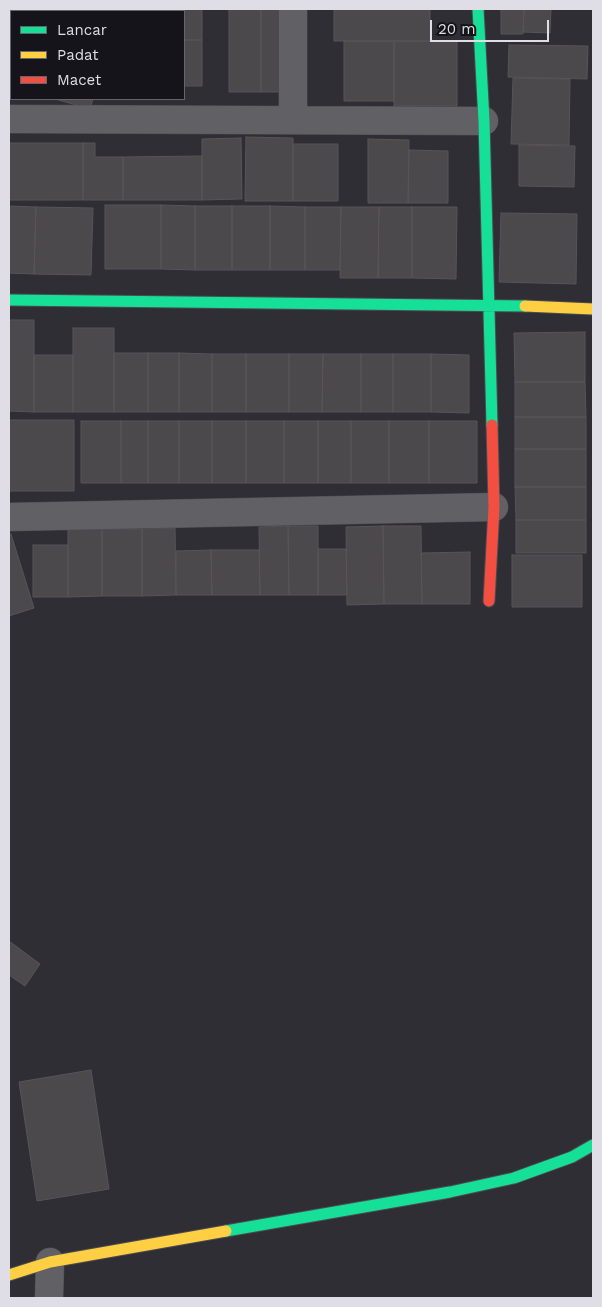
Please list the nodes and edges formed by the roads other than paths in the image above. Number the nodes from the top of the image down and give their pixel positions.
1 (293, 9) edge
2 (478, 9) edge
3 (130, 108) edge
4 (293, 118) junction
5 (9, 119) edge
6 (484, 121) junction
7 (9, 300) edge
8 (489, 305) junction
9 (593, 309) edge
10 (494, 507) junction
11 (9, 517) edge
12 (489, 601) dead end
13 (593, 1145) edge
14 (50, 1262) junction
15 (9, 1275) edge
16 (50, 1298) edge

1 - 4 street
2 - 6 street
3 - 4 street
3 - 5 street
4 - 6 street
6 - 8 street
7 - 8 street
8 - 9 street
8 - 10 street
10 - 11 street
10 - 12 street
13 - 14 street
14 - 15 street
14 - 16 street

